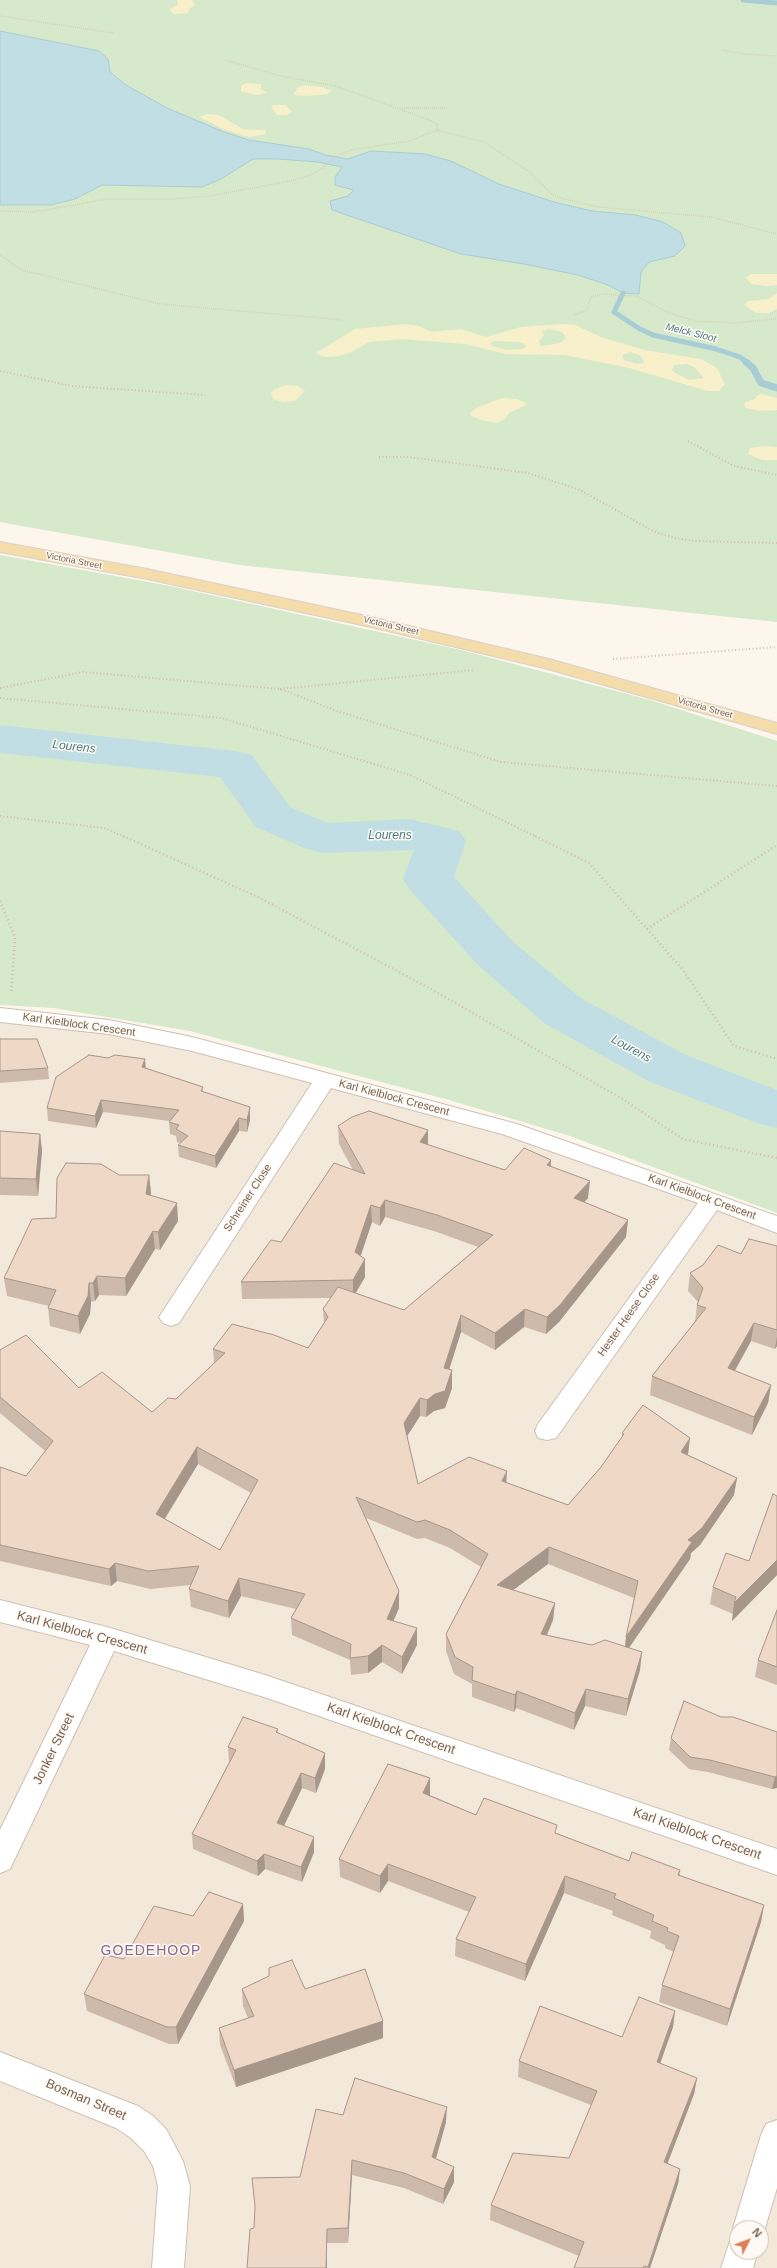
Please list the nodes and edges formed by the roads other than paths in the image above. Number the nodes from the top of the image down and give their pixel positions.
1 (0, 547) edge
2 (777, 728) edge
3 (4, 1015) edge
4 (325, 1080) junction
5 (712, 1200) junction
6 (777, 1225) edge
7 (171, 1317) dead end
8 (547, 1431) dead end
9 (0, 1611) edge
10 (108, 1638) junction
11 (0, 1860) edge
12 (777, 1862) edge
13 (0, 2066) edge
14 (777, 2135) edge
15 (751, 2220) edge
16 (168, 2268) edge

1 - 2 main road, Victoria Street
3 - 4 street, Karl Kielblock Crescent
4 - 5 street, Karl Kielblock Crescent
4 - 7 street, Schreiner Close
5 - 6 street, Karl Kielblock Crescent
5 - 8 street, Hester Heese Close
9 - 10 street, Karl Kielblock Crescent
10 - 11 street, Jonker Street
10 - 12 street, Karl Kielblock Crescent
13 - 16 street, Bosman Street
14 - 15 street

